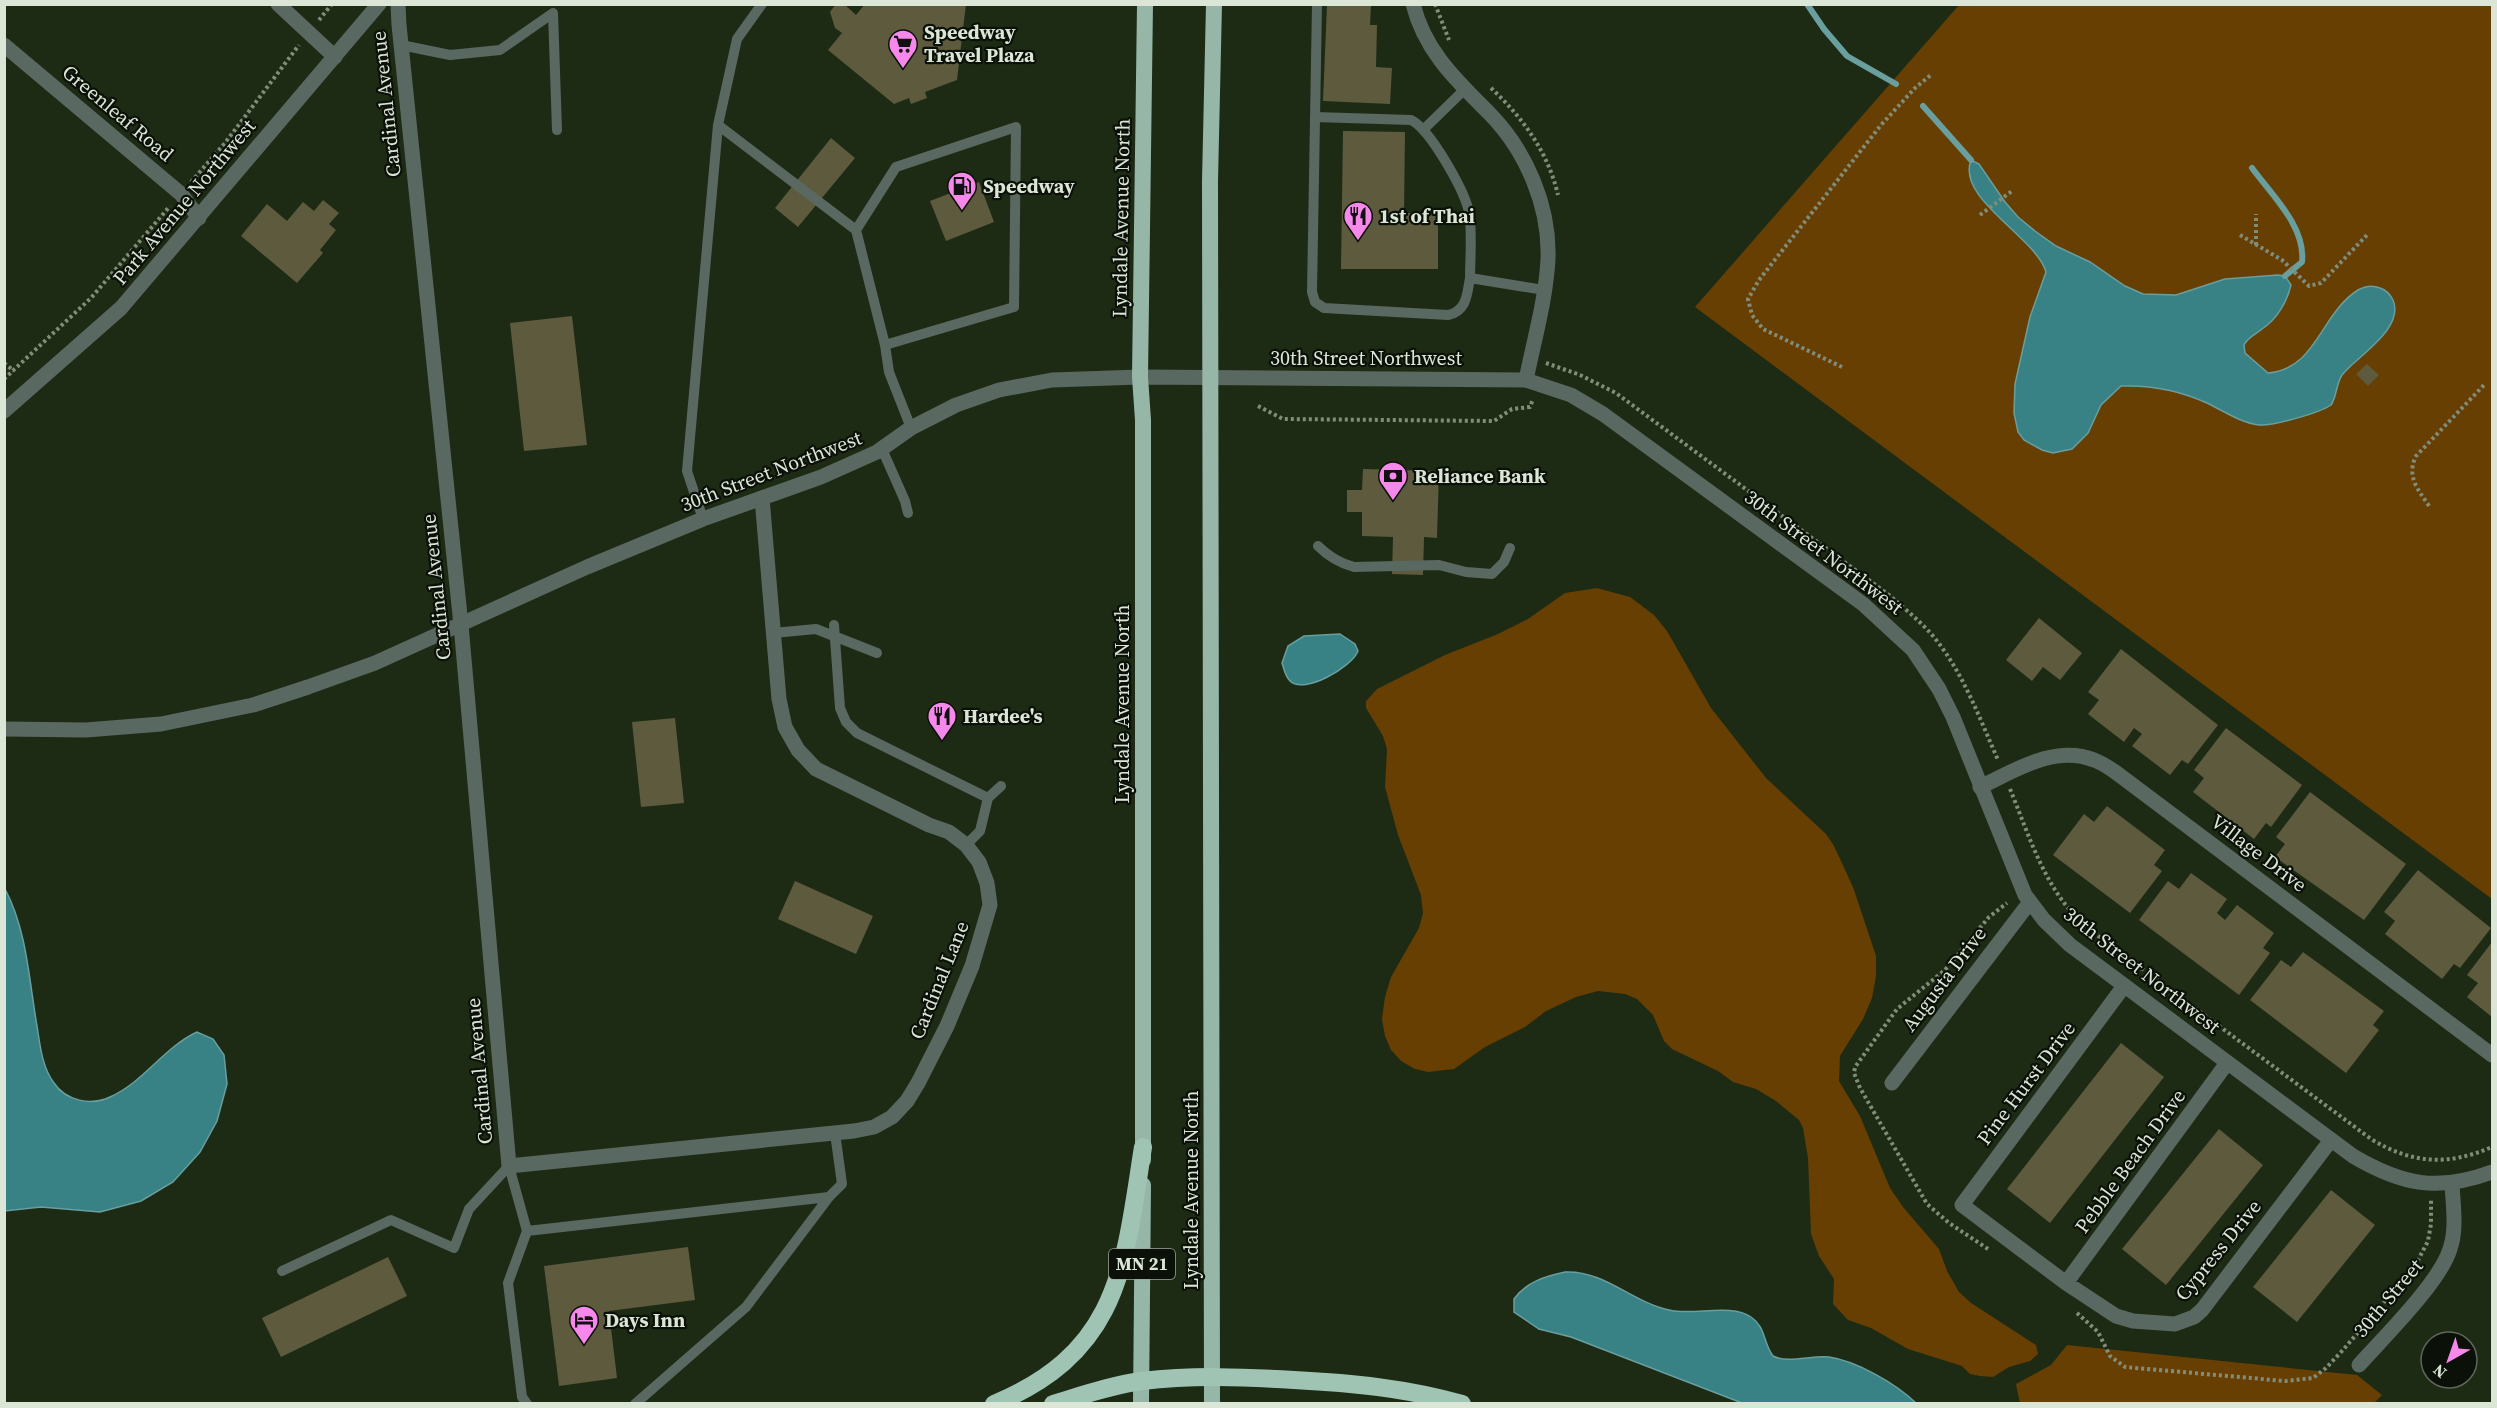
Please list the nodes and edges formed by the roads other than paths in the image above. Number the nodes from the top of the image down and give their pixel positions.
1 (278, 4) edge
2 (379, 4) edge
3 (398, 4) edge
4 (762, 4) edge
5 (1144, 4) edge
6 (1214, 4) edge
7 (1317, 4) edge
8 (1413, 4) edge
9 (4, 45) edge
10 (401, 45) junction
11 (335, 57) junction
12 (1464, 90) junction
13 (1315, 117) junction
14 (718, 125) junction
15 (1424, 129) junction
16 (557, 130) dead end
17 (199, 218) junction
18 (856, 230) junction
19 (1470, 278) junction
20 (1544, 290) junction
21 (885, 345) junction
22 (1140, 377) junction
23 (1210, 377) junction
24 (1532, 381) junction
25 (4, 411) edge
26 (911, 428) junction
27 (882, 449) junction
28 (762, 498) junction
29 (908, 513) dead end
30 (703, 519) junction
31 (1318, 546) dead end
32 (1510, 548) dead end
33 (461, 625) junction
34 (834, 625) dead end
35 (773, 633) junction
36 (835, 637) junction
37 (877, 653) dead end
38 (4, 729) edge
39 (1001, 786) dead end
40 (1980, 787) junction
41 (988, 798) junction
42 (966, 845) junction
43 (2030, 902) junction
44 (2124, 986) junction
45 (2493, 1055) edge
46 (2227, 1063) junction
47 (1892, 1083) dead end
48 (835, 1133) junction
49 (2331, 1140) junction
50 (1143, 1147) junction
51 (509, 1166) junction
52 (2493, 1172) edge
53 (2452, 1184) junction
54 (830, 1197) junction
55 (1962, 1205) joint
56 (527, 1231) junction
57 (282, 1271) dead end
58 (2066, 1283) junction
59 (2359, 1365) dead end
60 (1212, 1375) junction
61 (1141, 1381) junction
62 (527, 1404) edge
63 (635, 1404) edge
64 (994, 1404) edge
65 (1053, 1404) edge
66 (1141, 1404) edge
67 (1212, 1404) edge
68 (1462, 1404) edge

1 - 11 street
2 - 11 street, Park Avenue Northwest
3 - 10 street, Cardinal Avenue
4 - 14 lane
5 - 22 highway, Lyndale Avenue North
6 - 23 highway, Lyndale Avenue North
7 - 13 lane
8 - 12 street
9 - 17 street, Greenleaf Road
10 - 16 lane
10 - 33 street, Cardinal Avenue
11 - 17 street, Park Avenue Northwest
12 - 15 lane
12 - 20 street
13 - 15 lane
13 - 19 lane
14 - 18 lane
14 - 30 lane
15 - 19 lane
17 - 25 street, Park Avenue Northwest
18 - 21 lane
18 - 21 lane
19 - 20 lane
20 - 24 street
21 - 26 lane
22 - 23 street, 30th Street Northwest
22 - 26 street, 30th Street Northwest
22 - 50 highway, Lyndale Avenue North
23 - 24 street, 30th Street Northwest
23 - 60 highway, Lyndale Avenue North
24 - 40 street, 30th Street Northwest
26 - 27 street, 30th Street Northwest
27 - 28 street, 30th Street Northwest
27 - 29 lane
28 - 30 street, 30th Street Northwest
28 - 35 street, Cardinal Lane
30 - 33 street, 30th Street Northwest
31 - 32 lane
33 - 38 street, 30th Street Northwest
33 - 51 street, Cardinal Avenue
34 - 36 lane
35 - 36 lane
35 - 42 street, Cardinal Lane
36 - 37 lane
36 - 41 lane
39 - 41 lane
40 - 43 street, 30th Street Northwest
40 - 45 street, Village Drive
41 - 42 lane
42 - 48 street, Cardinal Lane
43 - 44 street, 30th Street Northwest
43 - 47 street, Augusta Drive
44 - 46 street, 30th Street Northwest
44 - 55 street, Pine Hurst Drive
46 - 49 street, 30th Street Northwest
46 - 58 street, Pebble Beach Drive
48 - 51 street, Cardinal Lane
48 - 54 lane
49 - 53 street, 30th Street Northwest
49 - 58 street, Cypress Drive
50 - 61 highway, Lyndale Avenue North / MN 21
50 - 64 highway
51 - 56 lane
51 - 57 lane
52 - 53 street, 30th Street Northwest
53 - 59 street, 30th Street
54 - 56 lane
54 - 63 lane
55 - 58 street, Cypress Drive
56 - 62 lane
60 - 61 highway
60 - 67 highway, Lyndale Avenue North
60 - 68 highway
61 - 65 highway
61 - 66 highway, Lyndale Avenue North / MN 21

